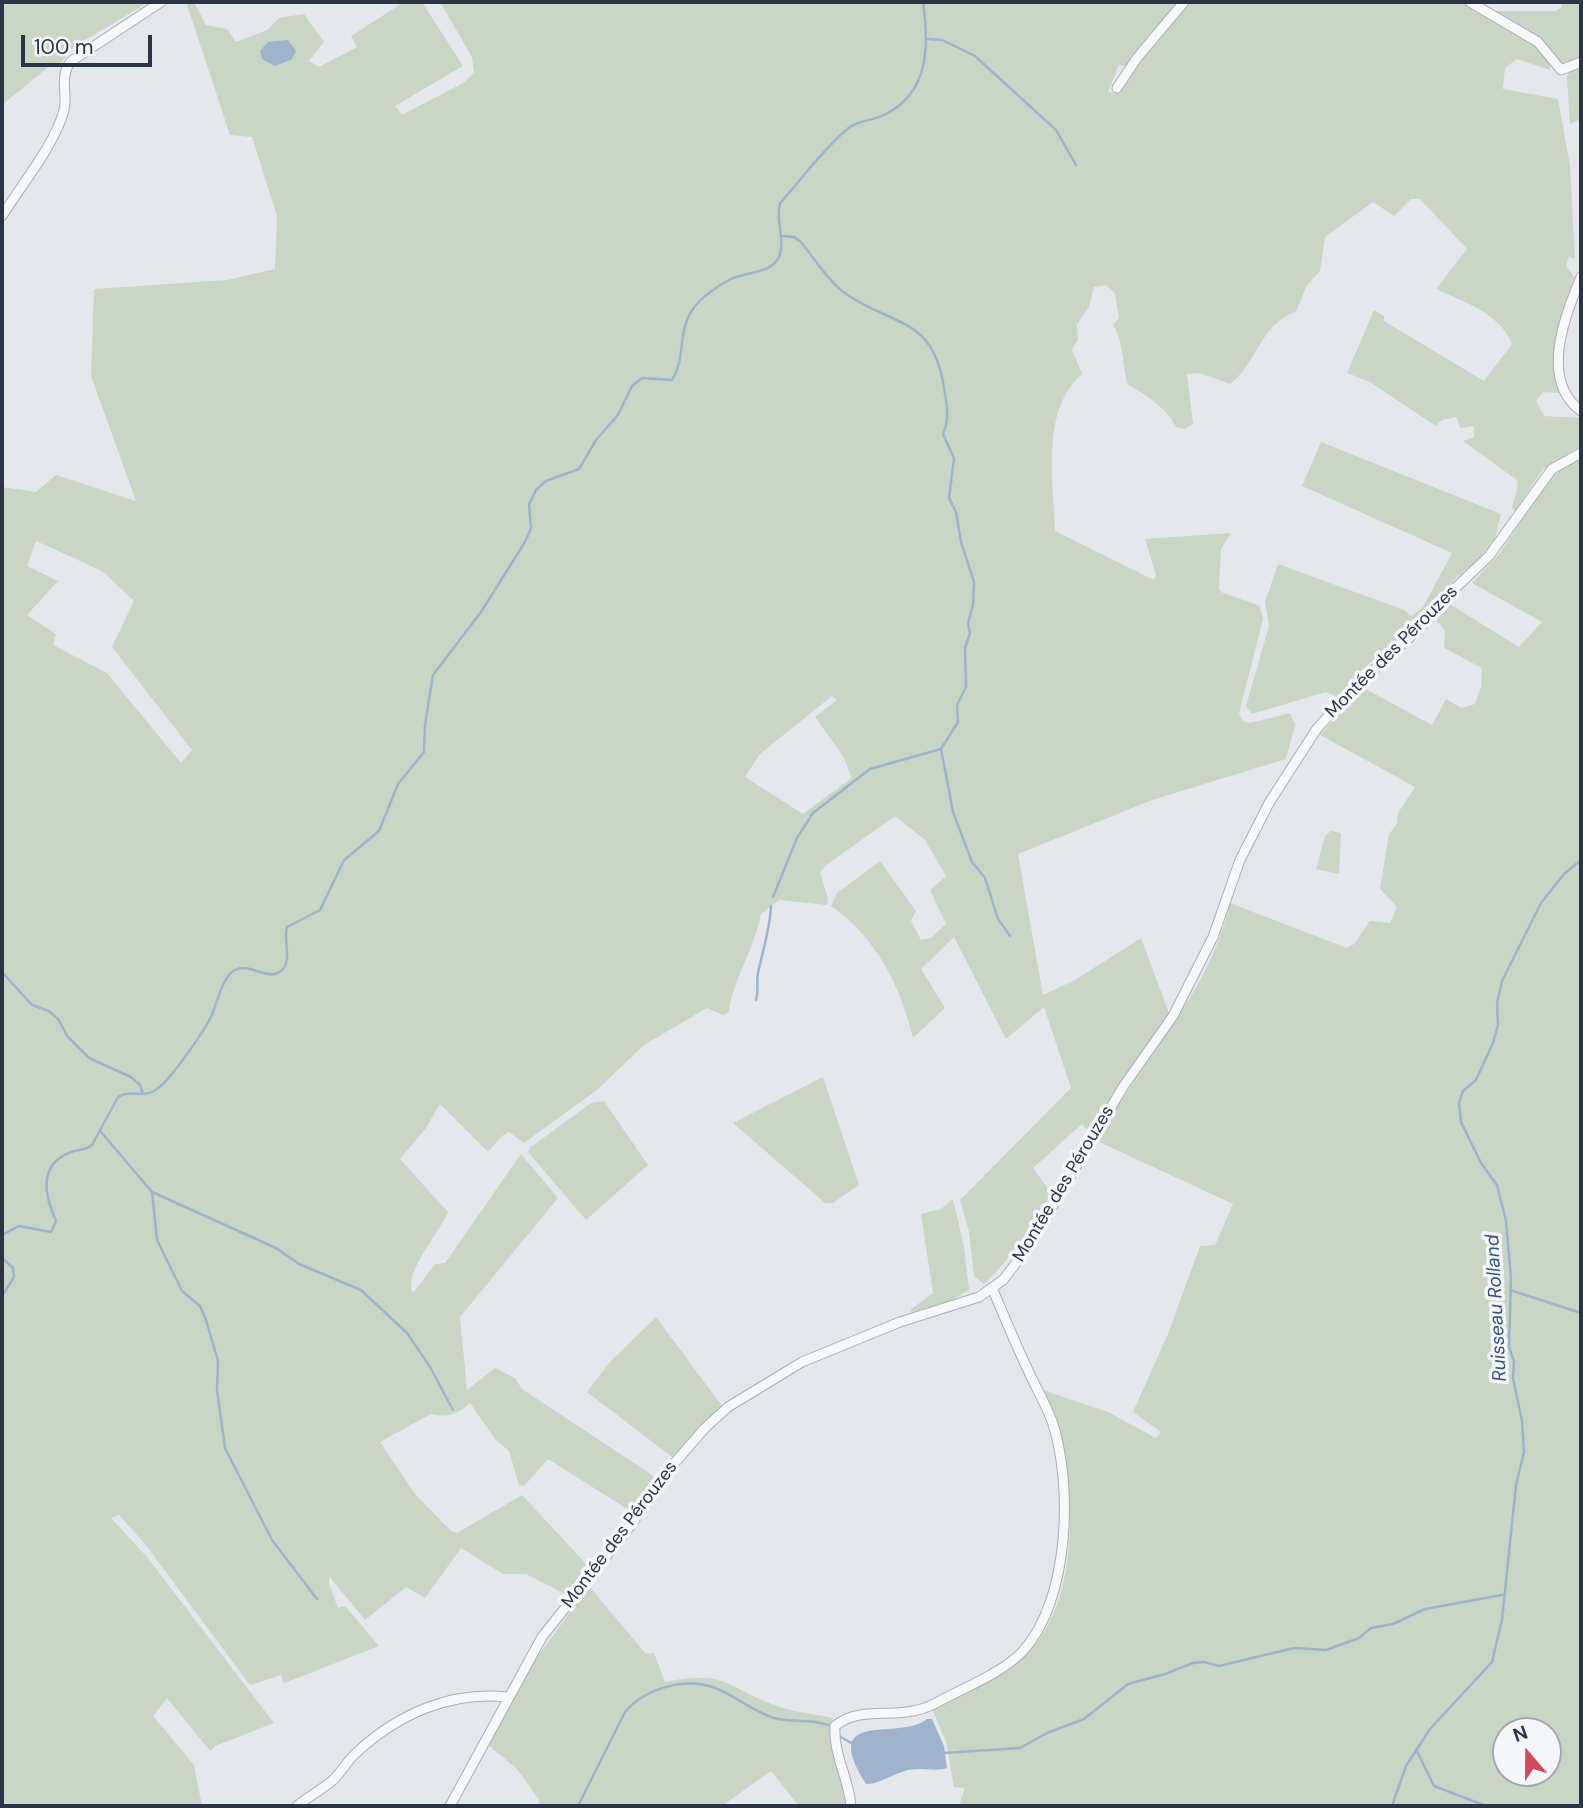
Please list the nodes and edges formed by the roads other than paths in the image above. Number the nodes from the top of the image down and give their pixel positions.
1 (161, 2) edge
2 (1184, 2) edge
3 (1470, 2) edge
4 (1581, 62) edge
5 (1116, 88) dead end
6 (2, 216) edge
7 (1581, 277) edge
8 (1581, 411) edge
9 (1581, 453) edge
10 (993, 1290) junction
11 (507, 1697) junction
12 (297, 1806) edge
13 (450, 1806) edge
14 (851, 1806) edge

1 - 6 street
2 - 5 street
3 - 4 street
7 - 8 street
9 - 10 street, Montée des Pérouzes
10 - 11 street, Montée des Pérouzes
10 - 14 street
11 - 12 street
11 - 13 street, Montée des Pérouzes

